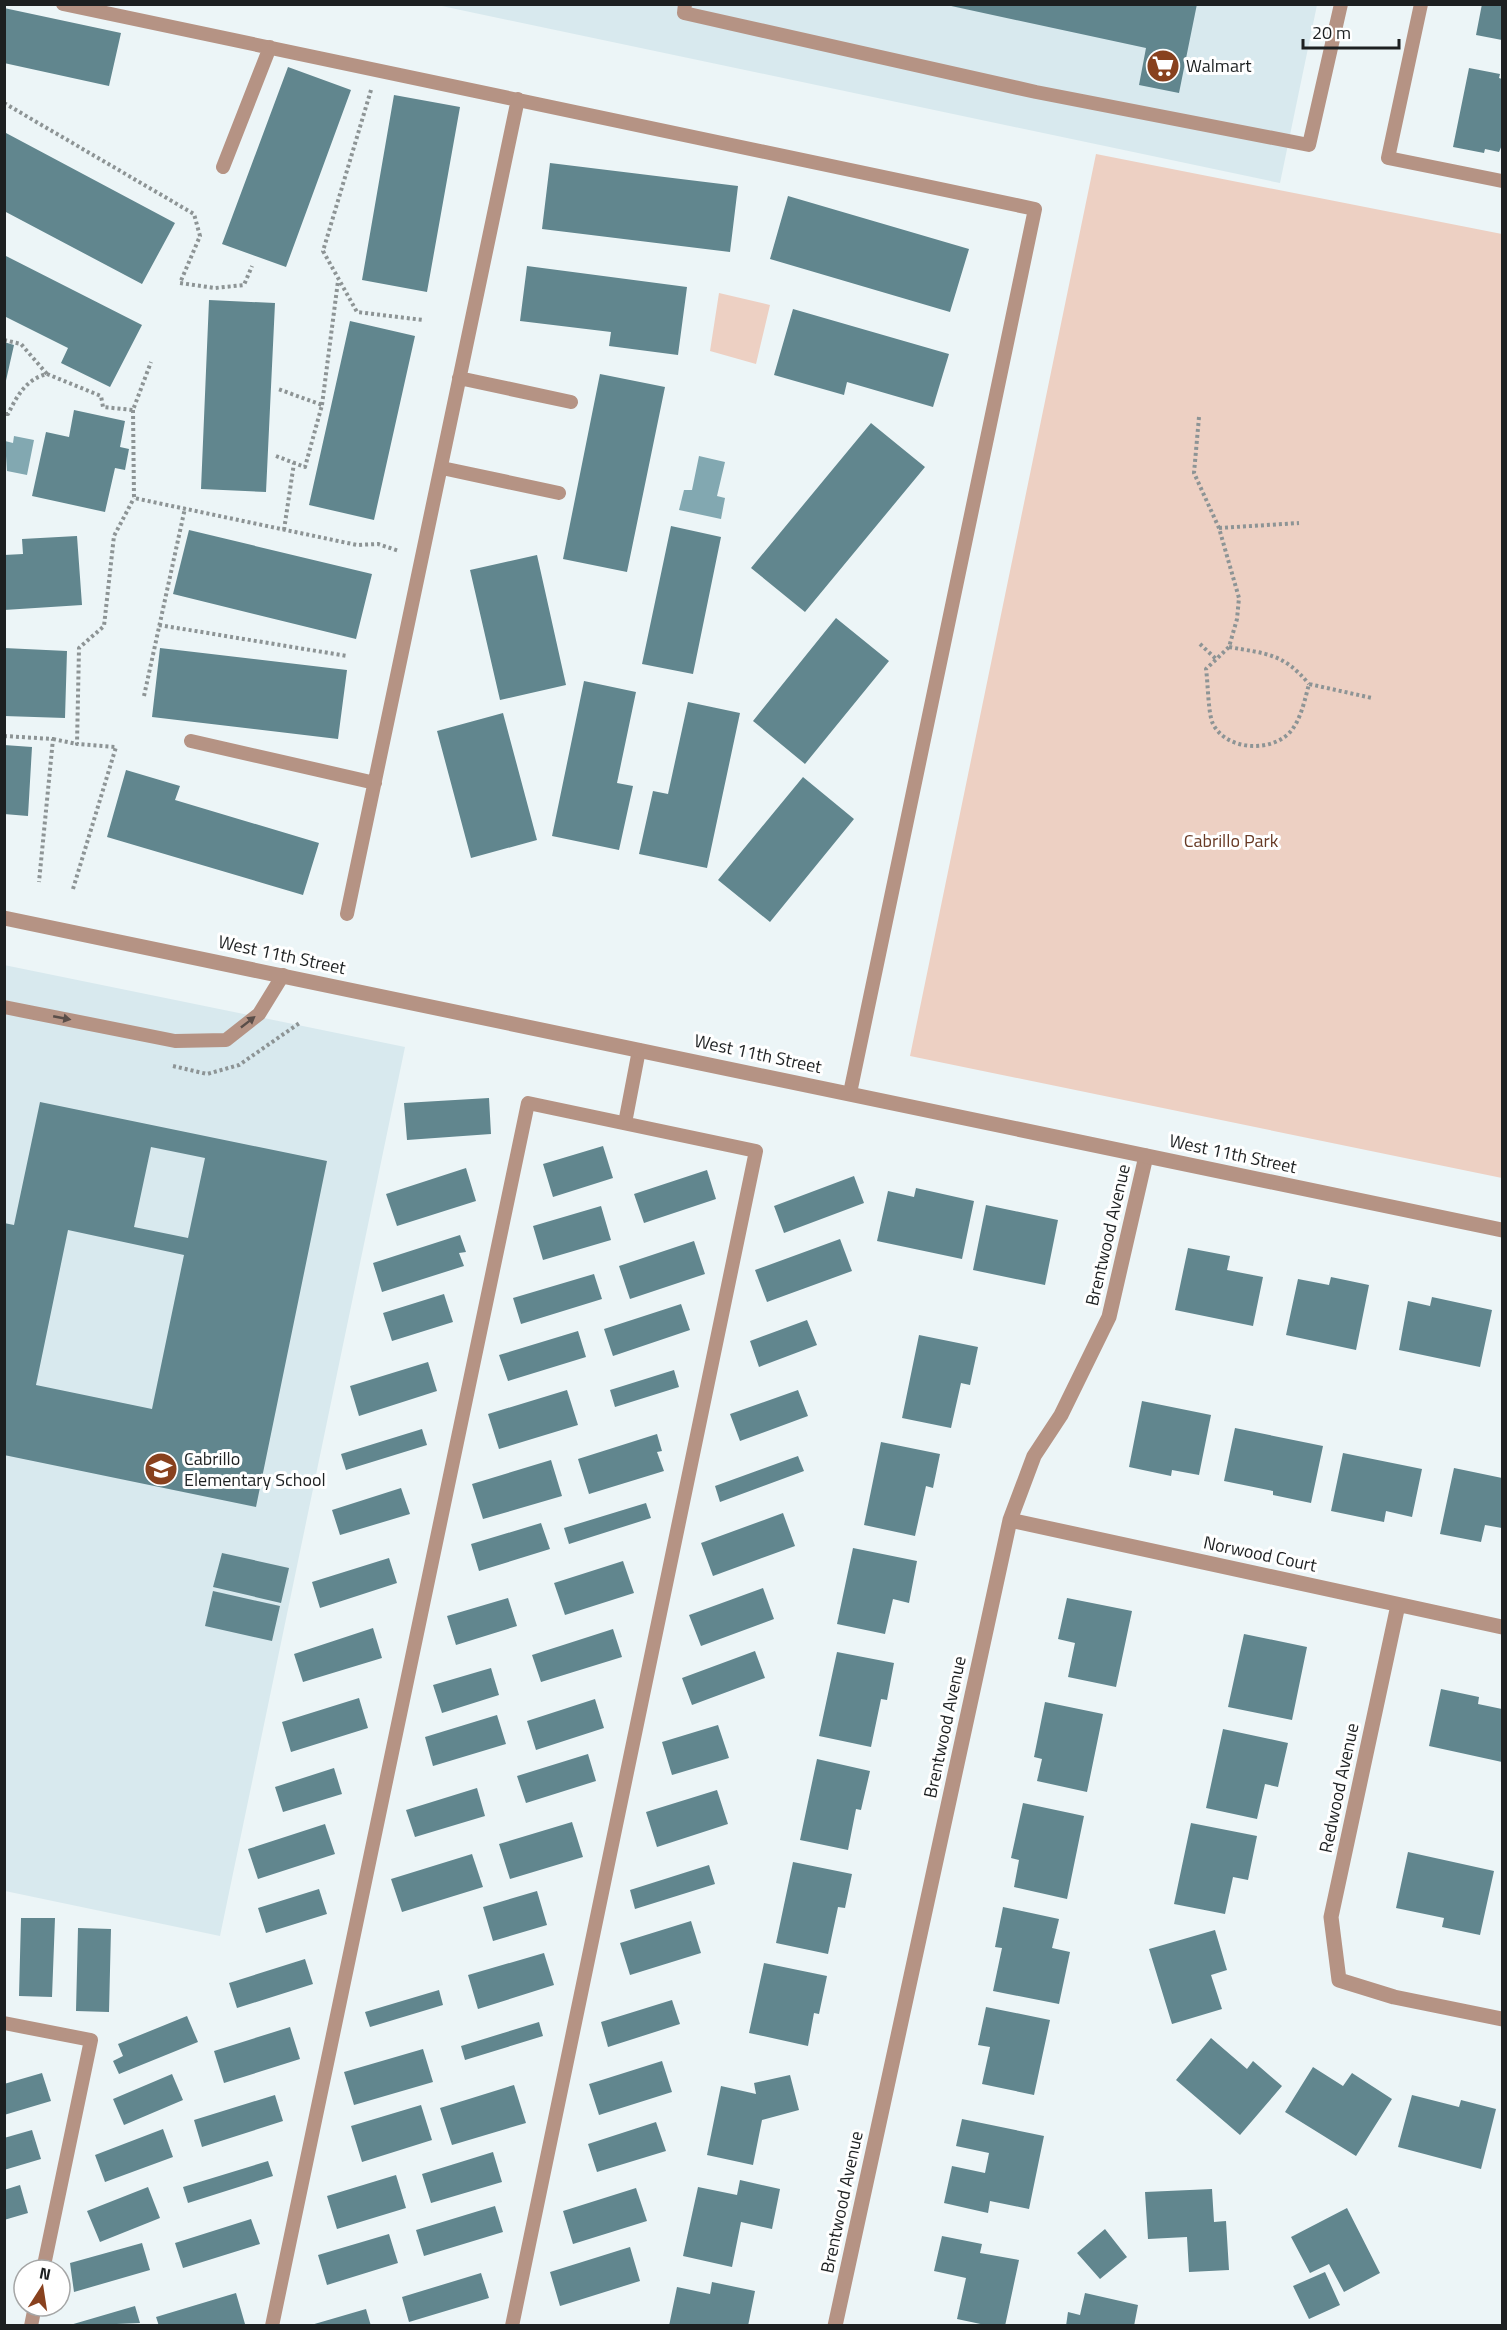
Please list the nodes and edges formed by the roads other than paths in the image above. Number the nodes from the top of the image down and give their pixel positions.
1 (63, 4) edge
2 (686, 4) edge
3 (1341, 4) edge
4 (1421, 4) edge
5 (270, 47) junction
6 (518, 99) junction
7 (223, 167) dead end
8 (1503, 181) edge
9 (459, 378) junction
10 (571, 402) dead end
11 (442, 468) junction
12 (559, 492) dead end
13 (191, 741) dead end
14 (375, 783) junction
15 (347, 914) dead end
16 (4, 918) edge
17 (283, 975) junction
18 (4, 1006) edge
19 (639, 1050) junction
20 (850, 1093) junction
21 (625, 1123) junction
22 (1146, 1156) junction
23 (1503, 1230) edge
24 (1010, 1520) junction
25 (1398, 1605) junction
26 (1503, 1627) edge
27 (1503, 2019) edge
28 (4, 2023) edge
29 (46, 2258) edge
30 (272, 2325) edge
31 (512, 2325) edge
32 (835, 2325) edge

1 - 5 lane
2 - 3 lane
4 - 8 lane
5 - 6 lane
5 - 7 lane
6 - 9 lane
6 - 20 lane
9 - 10 lane
9 - 11 lane
11 - 12 lane
11 - 14 lane
13 - 14 lane
14 - 15 lane
16 - 17 street, West 11th Street
18 -> 17 lane
17 - 19 street, West 11th Street
19 - 20 street, West 11th Street
19 - 21 lane
20 - 22 street, West 11th Street
21 - 30 lane
21 - 31 lane
22 - 23 street, West 11th Street
22 - 24 street, Brentwood Avenue
24 - 25 street, Norwood Court
24 - 32 street, Brentwood Avenue
25 - 26 street, Norwood Court
25 - 27 street, Redwood Avenue
28 - 29 lane

